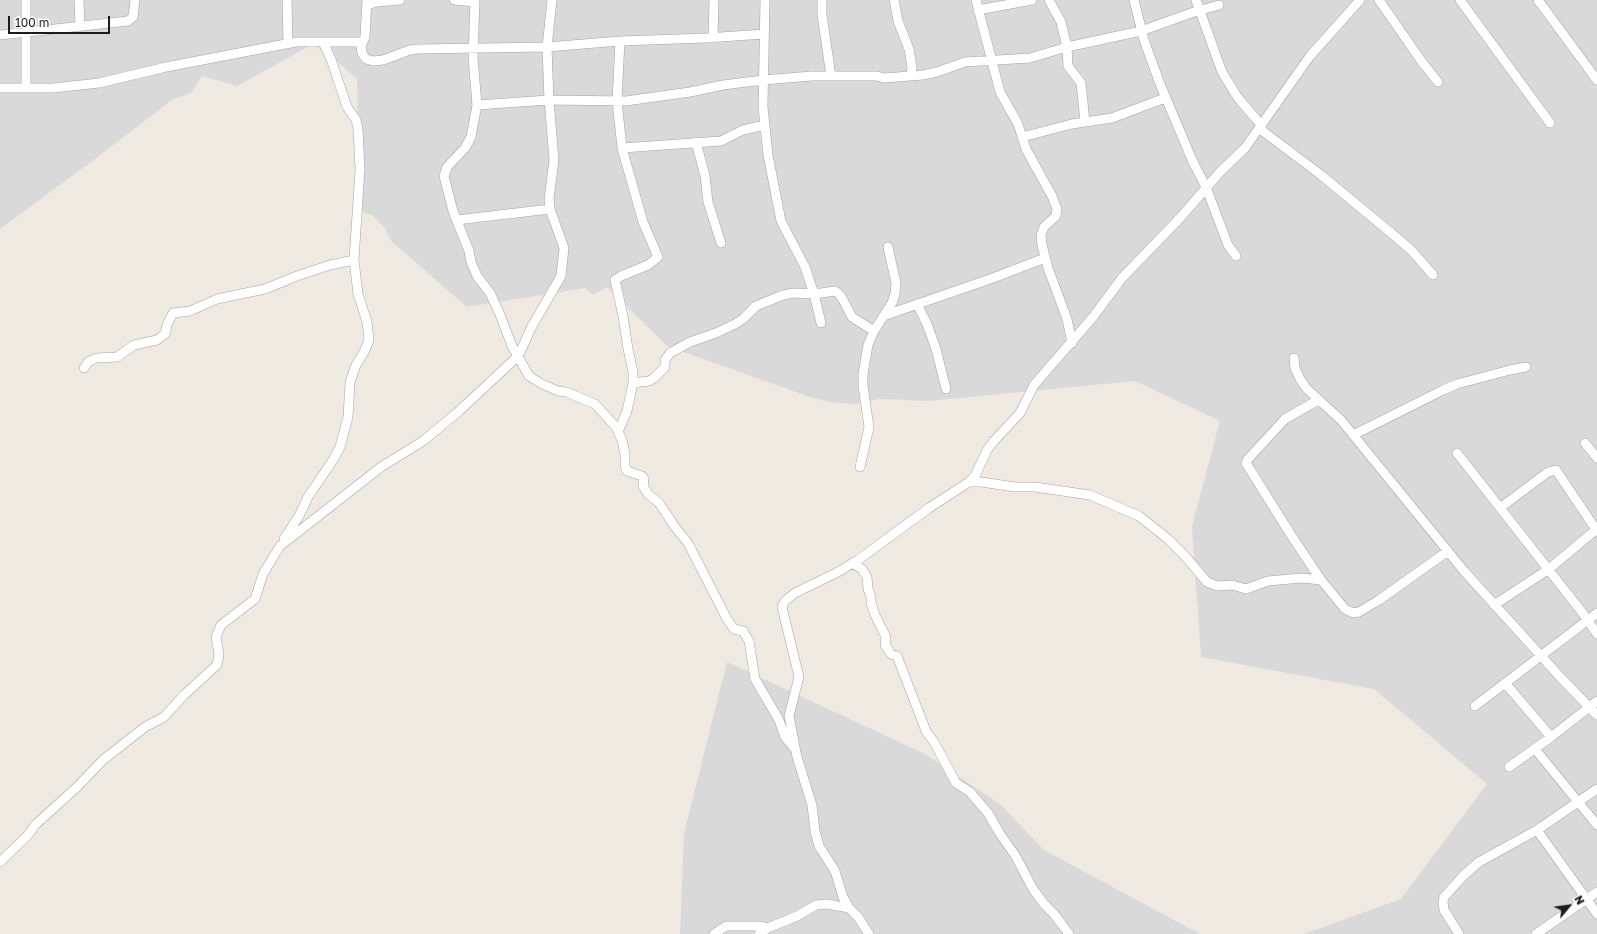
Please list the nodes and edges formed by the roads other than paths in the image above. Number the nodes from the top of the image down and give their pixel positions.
1 (26, 0) edge
2 (79, 0) edge
3 (135, 0) edge
4 (287, 0) edge
5 (400, 0) edge
6 (454, 0) edge
7 (552, 0) edge
8 (714, 0) edge
9 (765, 0) edge
10 (822, 0) edge
11 (894, 0) edge
12 (976, 0) edge
13 (1032, 0) edge
14 (1049, 0) edge
15 (1134, 0) edge
16 (1196, 0) edge
17 (1360, 0) edge
18 (1379, 0) edge
19 (1460, 0) edge
20 (1538, 0) edge
21 (475, 1) edge
22 (367, 3) edge
23 (1219, 5) dead end
24 (978, 10) junction
25 (1200, 10) junction
26 (80, 26) junction
27 (1141, 31) junction
28 (26, 32) junction
29 (764, 34) junction
30 (0, 35) edge
31 (713, 38) junction
32 (620, 40) junction
33 (323, 42) junction
34 (363, 42) junction
35 (288, 43) junction
36 (547, 47) junction
37 (1067, 47) junction
38 (473, 48) junction
39 (992, 60) junction
40 (831, 76) junction
41 (910, 76) junction
42 (763, 80) junction
43 (1597, 80) edge
44 (1438, 82) dead end
45 (0, 88) edge
46 (26, 88) junction
47 (1165, 98) junction
48 (549, 100) junction
49 (617, 101) junction
50 (476, 105) junction
51 (1085, 122) junction
52 (1550, 123) dead end
53 (765, 125) junction
54 (1261, 127) junction
55 (1022, 137) junction
56 (696, 142) junction
57 (622, 148) junction
58 (1206, 188) junction
59 (550, 210) junction
60 (457, 220) junction
61 (721, 243) dead end
62 (888, 247) dead end
63 (1236, 256) dead end
64 (1045, 258) junction
65 (354, 260) junction
66 (1433, 275) dead end
67 (814, 294) junction
68 (916, 304) junction
69 (886, 315) junction
70 (821, 323) dead end
71 (874, 331) junction
72 (1072, 343) junction
73 (517, 357) junction
74 (1294, 358) dead end
75 (1526, 367) dead end
76 (84, 368) dead end
77 (633, 383) junction
78 (946, 389) dead end
79 (1318, 400) junction
80 (618, 432) junction
81 (1353, 435) junction
82 (1585, 442) dead end
83 (1457, 453) dead end
84 (1597, 458) edge
85 (860, 467) dead end
86 (969, 482) junction
87 (1500, 508) junction
88 (1597, 530) edge
89 (280, 546) junction
90 (1448, 551) junction
91 (852, 563) junction
92 (1549, 569) junction
93 (1321, 580) junction
94 (1494, 605) junction
95 (1597, 613) edge
96 (1588, 620) junction
97 (1597, 634) edge
98 (1541, 656) junction
99 (1505, 683) junction
100 (1597, 701) edge
101 (1475, 706) dead end
102 (1589, 707) junction
103 (1597, 715) edge
104 (1551, 737) junction
105 (1535, 748) junction
106 (796, 751) junction
107 (1509, 767) dead end
108 (1597, 789) edge
109 (1579, 802) junction
110 (1597, 825) edge
111 (1537, 830) junction
112 (0, 862) edge
113 (1597, 892) edge
114 (1587, 899) junction
115 (849, 908) junction
116 (1597, 914) edge
117 (768, 928) junction
118 (714, 934) edge
119 (759, 934) edge
120 (869, 934) edge
121 (1069, 934) edge
122 (1459, 934) edge
123 (1536, 934) edge

1 - 28 street
2 - 26 street
3 - 26 street
4 - 35 street
5 - 22 street
6 - 21 street
7 - 36 street
8 - 31 street
9 - 29 street
10 - 40 street
11 - 41 street
12 - 24 street
13 - 24 street
14 - 37 street
15 - 27 street
16 - 25 street
17 - 54 street
18 - 44 street
19 - 52 street
20 - 43 street
21 - 38 street
22 - 34 street
23 - 25 street
24 - 39 street
25 - 27 street
25 - 54 street
26 - 28 street
27 - 37 street
27 - 47 street
28 - 30 street
28 - 46 street
29 - 31 street
29 - 42 street
31 - 32 street
32 - 36 street
32 - 49 street
33 - 34 street
33 - 35 street
33 - 65 street
34 - 38 street
35 - 46 street
36 - 38 street
36 - 48 street
37 - 39 street
37 - 51 street
38 - 50 street
39 - 41 street
39 - 55 street
40 - 41 street
40 - 42 street
42 - 49 street
42 - 53 street
45 - 46 street
47 - 51 street
47 - 58 street
48 - 49 street
48 - 50 street
48 - 59 street
49 - 57 street
50 - 60 street
51 - 55 street
53 - 56 street
53 - 67 street
54 - 58 street
54 - 66 street
55 - 64 street
56 - 57 street
56 - 61 street
57 - 77 street
58 - 63 street
58 - 72 street
59 - 60 street
59 - 73 street
60 - 73 street
62 - 69 street
64 - 68 street
64 - 72 street
65 - 76 street
65 - 89 street
67 - 70 street
67 - 71 street
67 - 77 street
68 - 69 street
68 - 78 street
69 - 71 street
71 - 85 street
72 - 86 street
73 - 80 street
73 - 89 street
74 - 79 street
75 - 81 street
77 - 80 street
79 - 81 street
79 - 93 street
80 - 106 street
81 - 90 street
82 - 84 street
83 - 87 street
86 - 91 street
86 - 93 street
87 - 88 street
87 - 92 street
88 - 92 street
89 - 112 street
90 - 93 street
90 - 94 street
91 - 106 street
91 - 121 street
92 - 94 street
92 - 96 street
94 - 98 street
95 - 96 street
96 - 97 street
96 - 98 street
98 - 99 street
98 - 102 street
99 - 101 street
99 - 104 street
100 - 102 street
102 - 103 street
102 - 104 street
104 - 105 street
105 - 107 street
105 - 109 street
106 - 115 street
108 - 109 street
109 - 110 street
109 - 111 street
111 - 114 street
111 - 122 street
113 - 114 street
114 - 116 street
114 - 123 street
115 - 117 street
115 - 120 street
117 - 118 street
117 - 119 street

